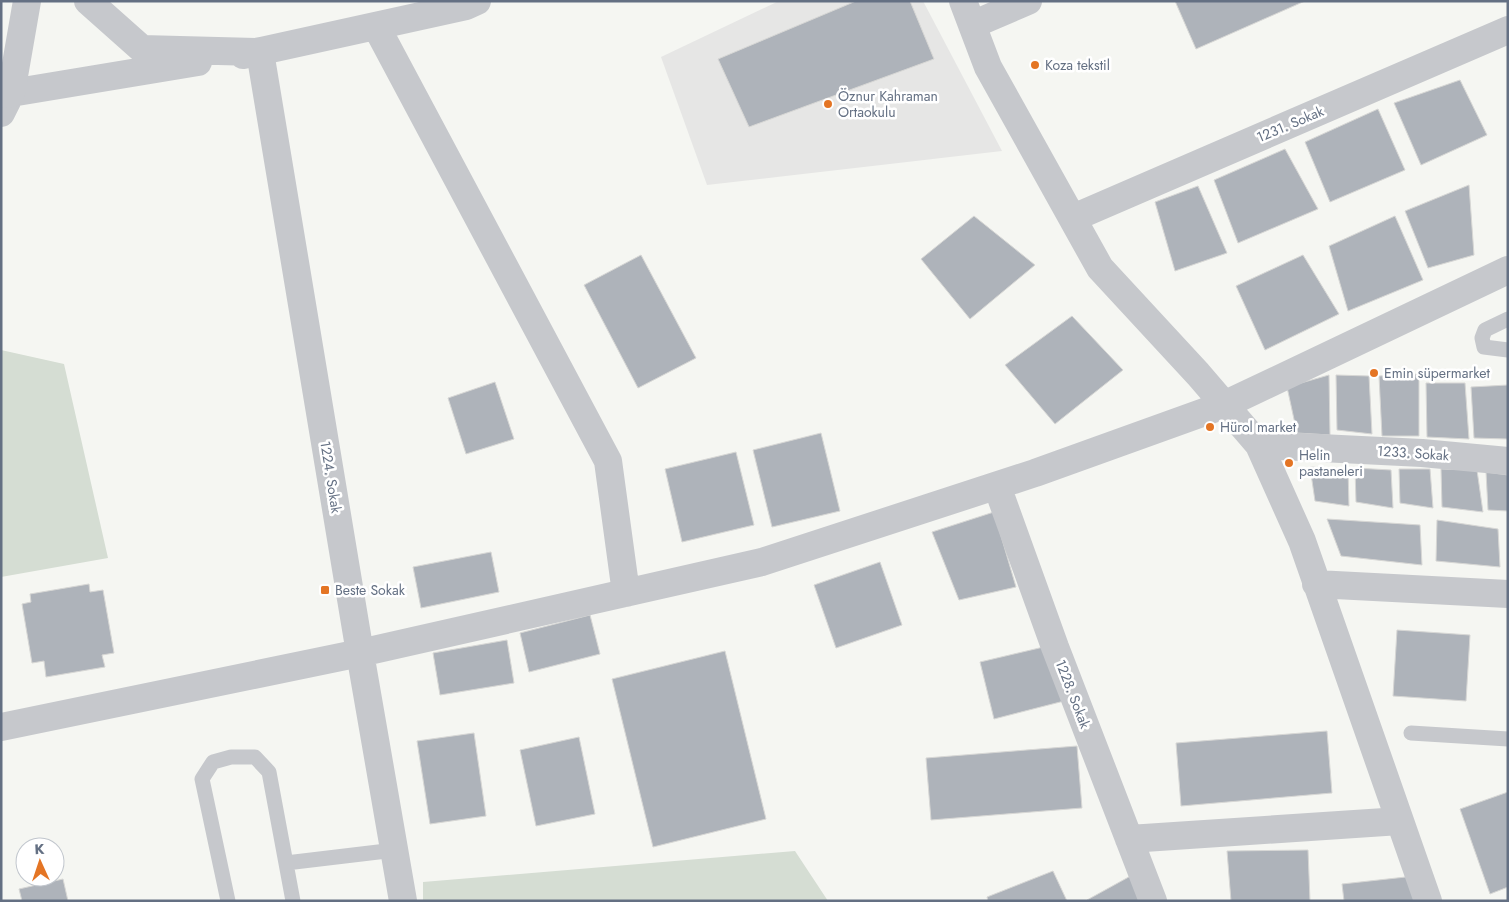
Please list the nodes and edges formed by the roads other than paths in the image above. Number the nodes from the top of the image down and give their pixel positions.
1 (27, 1) edge
2 (88, 1) edge
3 (1028, 1) edge
4 (469, 3) edge
5 (968, 13) edge
6 (376, 26) junction
7 (1508, 30) edge
8 (260, 52) junction
9 (4, 100) edge
10 (1073, 218) junction
11 (1508, 270) edge
12 (1508, 319) edge
13 (1508, 350) edge
14 (1224, 405) junction
15 (1259, 445) junction
16 (1508, 461) edge
17 (997, 486) junction
18 (1316, 584) junction
19 (626, 593) junction
20 (1508, 594) edge
21 (360, 654) junction
22 (1, 727) edge
23 (1411, 734) dead end
24 (1508, 739) edge
25 (1400, 822) junction
26 (1129, 838) junction
27 (395, 850) junction
28 (286, 863) junction
29 (228, 901) edge
30 (293, 901) edge
31 (403, 901) edge
32 (1153, 901) edge
33 (1428, 901) edge

1 - 9 street
2 - 8 street
3 - 5 street
4 - 6 street
5 - 10 street
6 - 8 street
6 - 19 street
7 - 10 street, 1231. Sokak
8 - 9 street
8 - 21 street, 1224. Sokak
10 - 14 street
11 - 14 street
12 - 13 lane
14 - 15 street
14 - 17 street
15 - 16 street, 1233. Sokak
15 - 18 street
17 - 19 street
17 - 26 street, 1228. Sokak
18 - 20 street
18 - 25 street
19 - 21 street
21 - 22 street
21 - 27 street, 1224. Sokak
23 - 24 lane
25 - 26 street
25 - 33 street
26 - 32 street, 1228. Sokak
27 - 28 lane
27 - 31 street, 1224. Sokak
28 - 29 lane
28 - 30 lane

